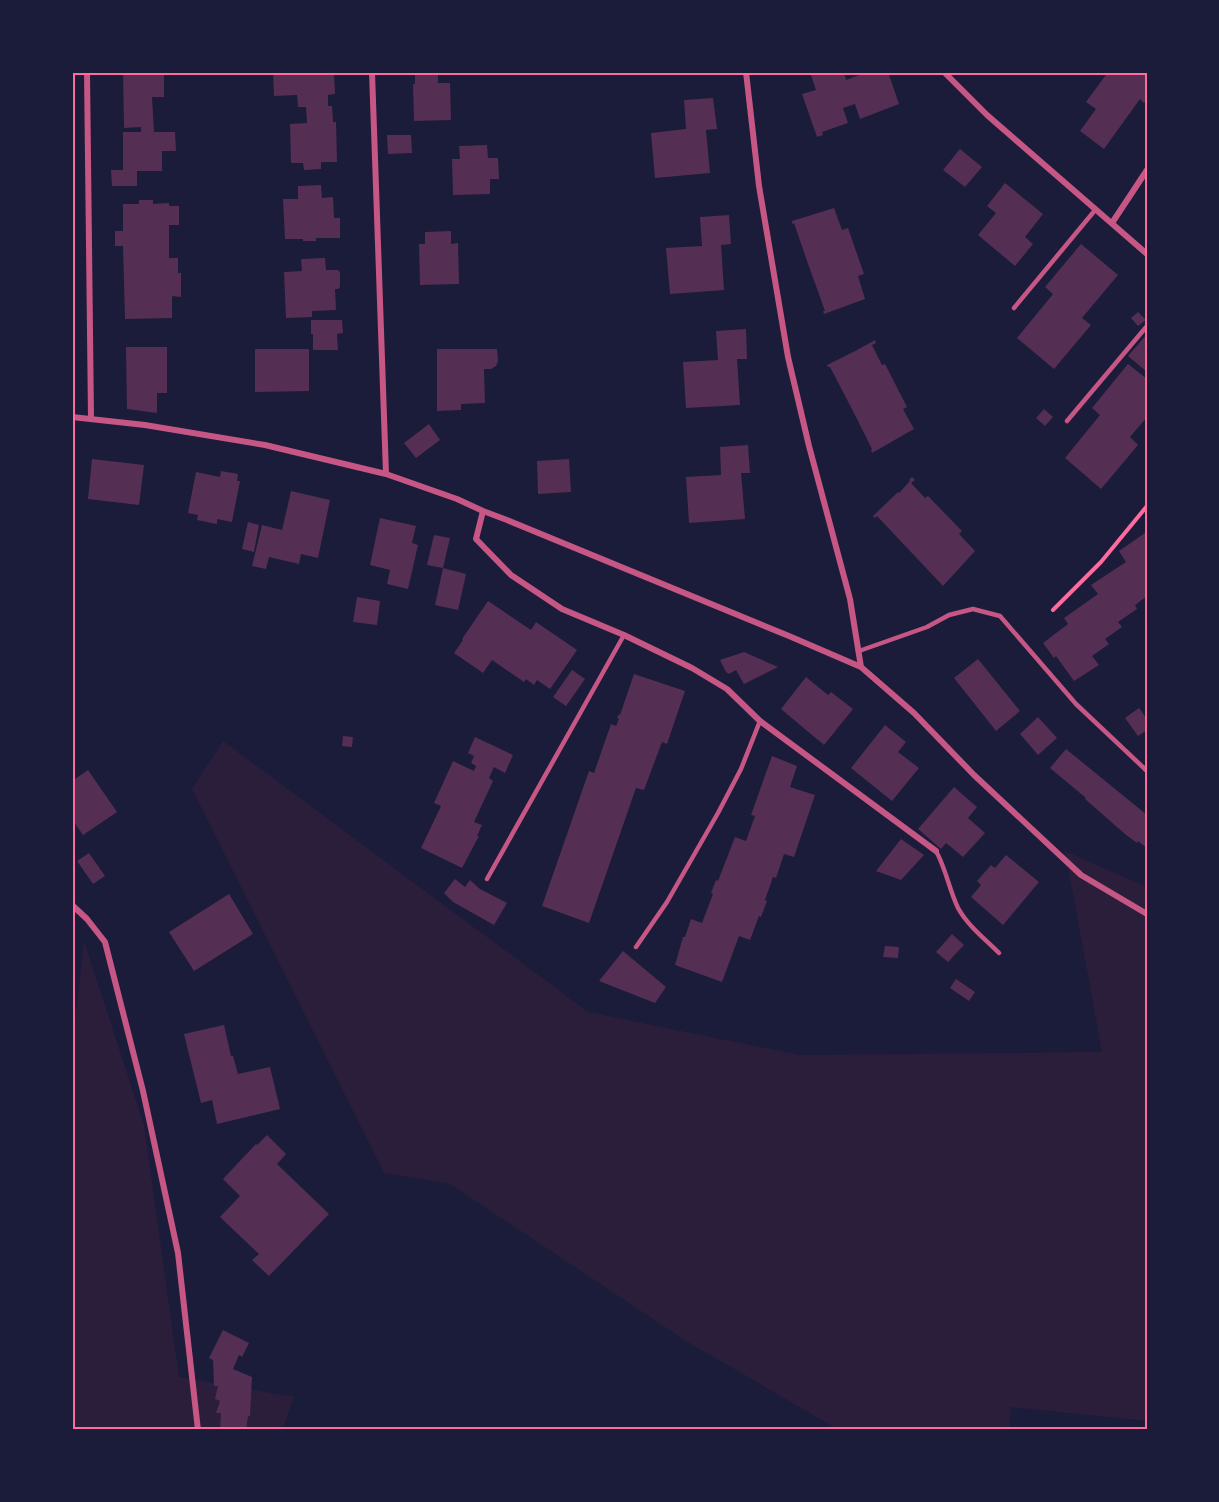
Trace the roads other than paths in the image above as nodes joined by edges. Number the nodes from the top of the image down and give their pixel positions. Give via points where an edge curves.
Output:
1 (87, 72) edge
2 (372, 72) edge
3 (746, 72) edge
4 (944, 72) edge
5 (1147, 170) edge
6 (1096, 209) junction
7 (1112, 223) junction
8 (1147, 254) edge
9 (1014, 308) dead end
10 (1147, 326) edge
11 (72, 417) edge
12 (91, 418) junction
13 (1067, 421) dead end
14 (386, 474) junction
15 (483, 512) junction
16 (624, 635) junction
17 (859, 651) junction
18 (861, 668) junction
19 (760, 721) junction
20 (1147, 771) edge
21 (936, 851) joint
22 (487, 879) dead end
23 (72, 904) edge
24 (1147, 914) edge
25 (636, 948) dead end
26 (999, 953) dead end
27 (198, 1430) edge

1 - 12 street
2 - 14 street
3 - 17 street via 759,186 788,357 850,599
4 - 6 street via 987,115
5 - 7 street
6 - 7 street
6 - 9 lane
7 - 8 street
10 - 13 lane
11 - 12 street
12 - 14 street via 265,445
14 - 15 street
15 - 16 street via 476,539 511,575 562,609
15 - 18 street
16 - 19 street via 727,688
16 - 22 lane
17 - 18 street
17 - 20 lane via 973,609 1000,616 1076,704
18 - 24 street via 914,713 1082,875
19 - 21 street
19 - 25 lane via 718,813
21 - 26 lane via 958,908
23 - 27 street via 105,942 143,1090 178,1253

